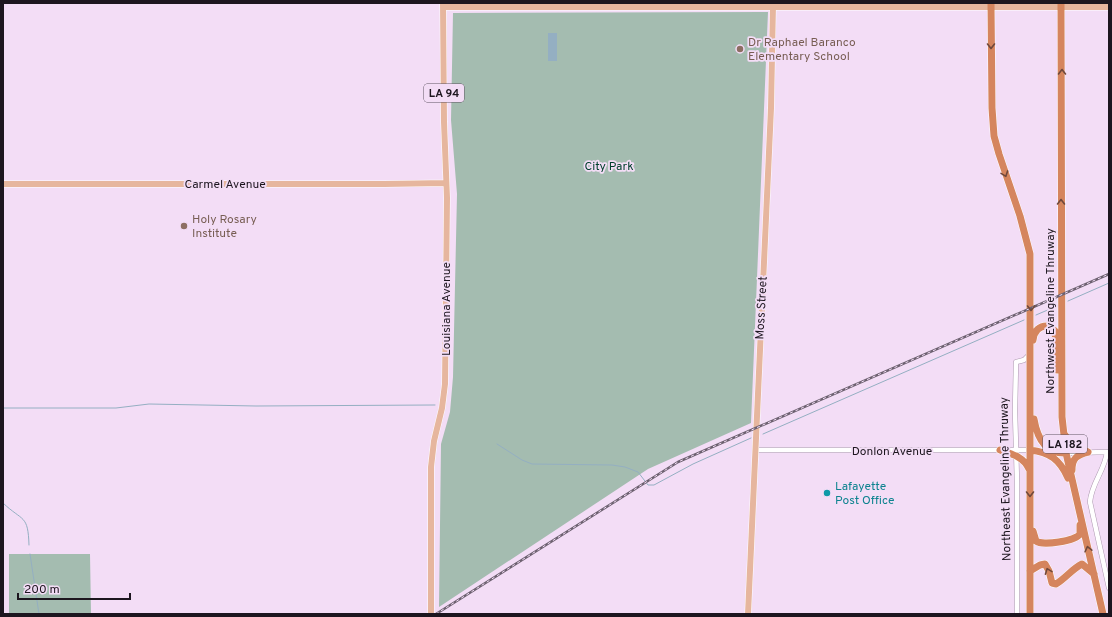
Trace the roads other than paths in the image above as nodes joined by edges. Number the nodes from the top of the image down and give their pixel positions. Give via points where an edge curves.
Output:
1 (443, 5) edge
2 (773, 5) edge
3 (991, 5) edge
4 (1061, 5) edge
5 (1109, 6) edge
6 (446, 183) junction
7 (3, 184) edge
8 (1031, 352) junction
9 (1031, 399) junction
10 (1062, 406) junction
11 (1063, 430) junction
12 (755, 450) junction
13 (1000, 450) joint
14 (1030, 450) junction
15 (1088, 452) junction
16 (1017, 453) junction
17 (1066, 453) junction
18 (1030, 472) junction
19 (1072, 480) junction
20 (1078, 507) junction
21 (1080, 516) junction
22 (1030, 523) junction
23 (1030, 571) junction
24 (1094, 574) junction
25 (1109, 588) edge
26 (430, 614) edge
27 (748, 614) edge
28 (1017, 614) edge
29 (1030, 614) edge
30 (1103, 614) edge

1 - 2 main road
1 - 6 main road, Louisiana Avenue / LA 94
2 - 3 main road
2 - 12 main road, Moss Street
3 - 4 main road
3 -> 8 highway, Northeast Evangeline Thruway / LA 182 via 992,123 998,154 1030,254
4 - 5 main road
10 -> 4 highway, Northwest Evangeline Thruway / LA 182
6 - 7 main road, Carmel Avenue
6 - 26 main road, Louisiana Avenue via 446,384 431,467
8 - 9 highway, Northeast Evangeline Thruway / LA 182
8 - 10 highway via 1033,335 1038,328 1052,328 1056,335 1057,380
8 - 16 street, Northeast Evangeline Thruway via 1024,360 1016,362
9 - 14 highway, Northeast Evangeline Thruway / LA 182
9 - 17 highway via 1036,428 1042,443 1053,451
10 - 11 highway, Northwest Evangeline Thruway / LA 182
11 - 15 highway via 1072,445
11 - 17 highway, Northwest Evangeline Thruway / LA 182
12 - 13 street, Donlon Avenue
12 - 27 main road, Moss Street
13 - 16 highway
14 - 16 street
14 - 18 highway, Northeast Evangeline Thruway / LA 182
14 - 20 highway via 1048,453 1058,461
15 - 17 street
15 - 19 highway via 1077,455 1073,460
15 - 25 street via 1107,452 1090,502
16 - 18 highway via 1026,462
16 - 28 street, Northeast Evangeline Thruway
17 - 19 highway, Northwest Evangeline Thruway / LA 182
18 -> 22 highway, Northeast Evangeline Thruway / LA 182
19 - 20 highway, Northwest Evangeline Thruway / LA 182
20 - 21 highway, Northwest Evangeline Thruway / LA 182
21 - 22 highway via 1078,537 1042,544 1036,541
24 -> 21 highway, Northwest Evangeline Thruway / LA 182
22 - 23 highway, Northeast Evangeline Thruway / LA 182
24 -> 23 highway via 1082,564 1073,568 1056,584 1052,583 1050,570 1045,564
23 - 29 highway, Northeast Evangeline Thruway / LA 182
24 - 30 highway, Northwest Evangeline Thruway / LA 182

